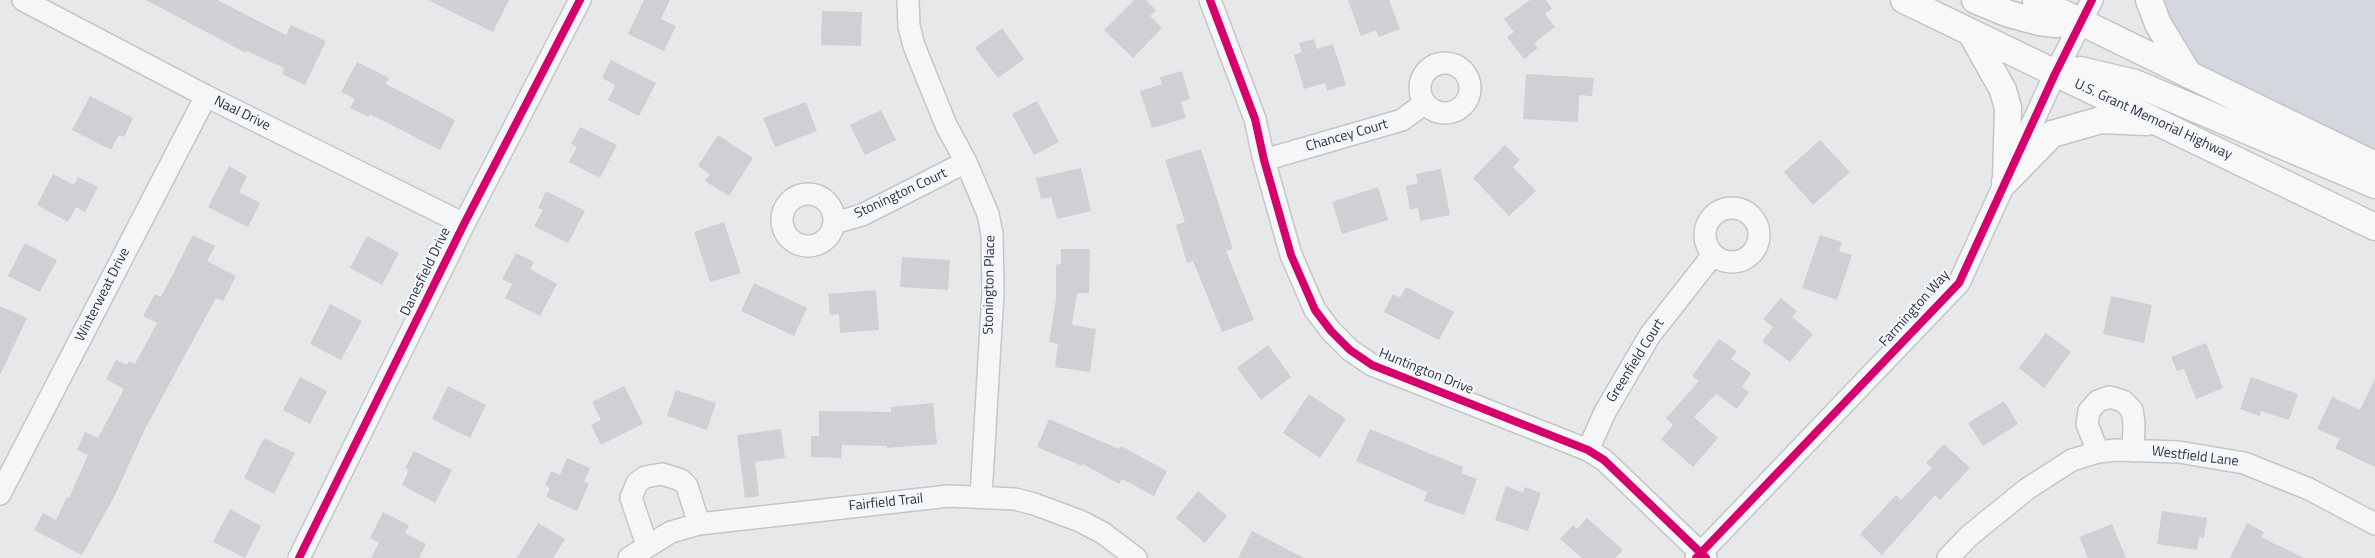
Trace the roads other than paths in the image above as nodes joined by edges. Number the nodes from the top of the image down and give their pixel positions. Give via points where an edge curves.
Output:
1 (23, 0) edge
2 (580, 0) edge
3 (908, 0) edge
4 (1210, 0) edge
5 (1904, 0) edge
6 (1975, 0) edge
7 (2036, 0) edge
8 (2092, 0) edge
9 (2149, 0) edge
10 (2081, 23) junction
11 (1970, 33) junction
12 (2055, 74) junction
13 (2189, 75) junction
14 (206, 96) junction
15 (1425, 103) dead end
16 (2160, 122) junction
17 (1264, 160) junction
18 (966, 162) junction
19 (2375, 165) edge
20 (2006, 181) junction
21 (2375, 185) edge
22 (834, 223) dead end
23 (464, 224) junction
24 (2375, 227) edge
25 (1713, 255) dead end
26 (1588, 450) junction
27 (2133, 451) junction
28 (2098, 452) junction
29 (0, 494) edge
30 (981, 496) junction
31 (699, 524) junction
32 (2375, 524) edge
33 (647, 545) junction
34 (1701, 557) edge
35 (299, 558) edge
36 (629, 558) edge
37 (1136, 558) edge
38 (1948, 558) edge

1 - 14 street, Naal Drive
2 - 23 street, Danesfield Drive
3 - 18 street, Stonington Place via 914,46 946,125
4 - 17 street, Huntington Drive via 1255,119
5 - 11 main road, U.S. Grant Memorial Highway
6 - 10 main road via 2038,22
7 - 10 main road
8 - 10 street, Farmington Way
9 - 13 main road via 2158,24
10 - 12 street, Farmington Way
10 - 13 main road
11 - 12 main road, U.S. Grant Memorial Highway
11 - 20 main road via 2003,90 2008,108
12 - 16 main road, U.S. Grant Memorial Highway
12 - 20 street, Farmington Way
12 - 21 main road via 2080,70 2135,83
13 - 19 main road
14 - 23 street, Naal Drive
14 - 29 street, Winterweat Drive
15 - 17 street, Chancey Court via 1402,120
16 - 20 main road via 2101,120 2052,134
16 - 24 main road, U.S. Grant Memorial Highway
17 - 26 street, Huntington Drive via 1292,255 1315,310 1350,350 1372,365
18 - 22 street, Stonington Court via 862,215
18 - 30 street, Stonington Place via 988,214 992,234 993,292
20 - 34 street, Farmington Way via 1959,283
23 - 35 street, Danesfield Drive
25 - 26 street, Greenfield Court via 1650,335 1605,412
26 - 34 street, Huntington Drive via 1604,460
27 - 28 street, Westfield Lane
27 - 28 street via 2132,410 2123,401 2110,397 2098,401 2089,411 2087,424
27 - 32 street, Westfield Lane via 2179,452 2244,463 2309,489
28 - 38 street, Westfield Lane via 2072,460 2027,489 1969,536
30 - 31 street, Fairfield Trail via 949,496
30 - 37 street, Fairfield Trail via 1015,499 1066,515 1103,534
31 - 33 street, Fairfield Trail via 672,532
31 - 33 street via 681,480 662,474 645,477 637,483 631,498
33 - 36 street, Fairfield Trail

